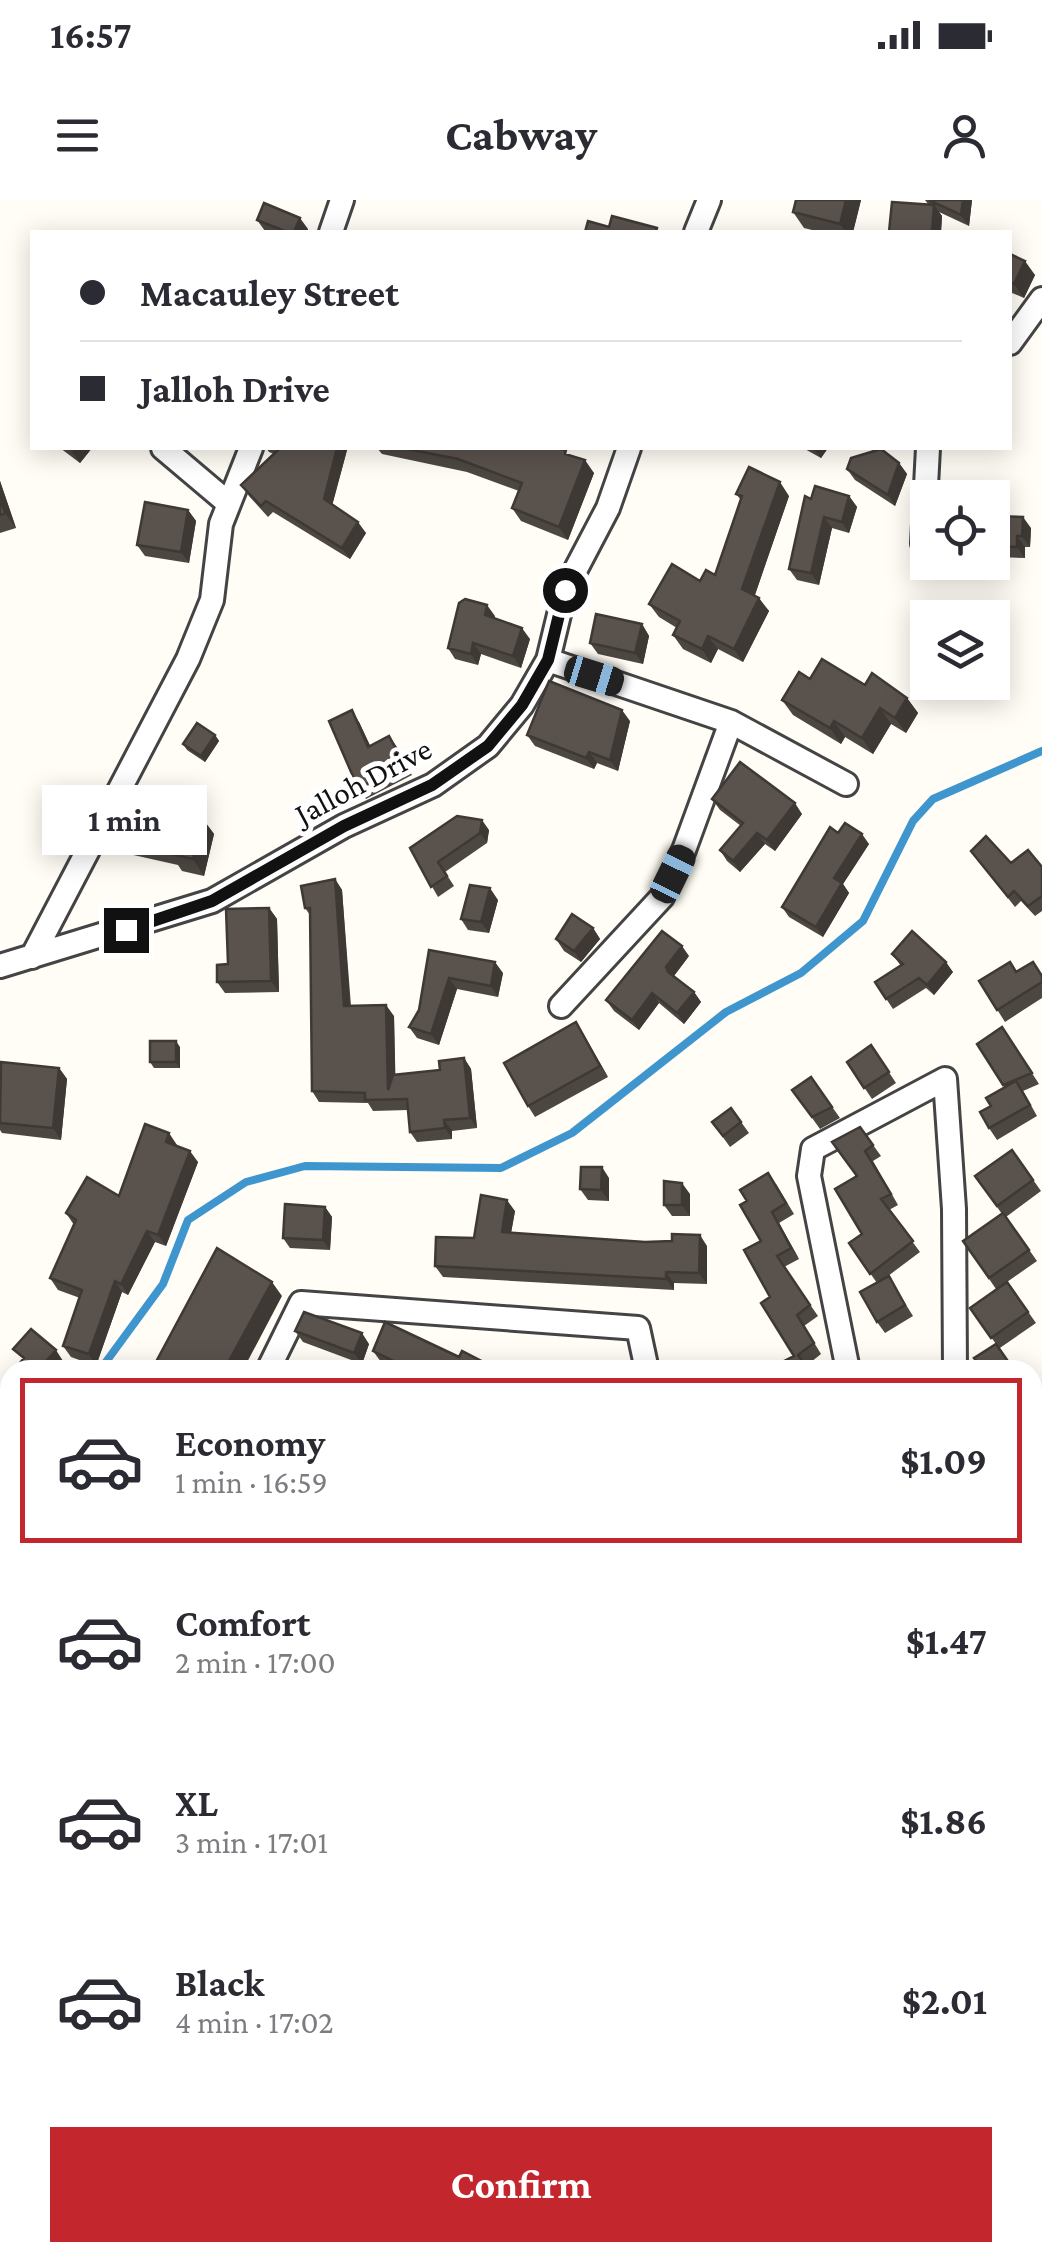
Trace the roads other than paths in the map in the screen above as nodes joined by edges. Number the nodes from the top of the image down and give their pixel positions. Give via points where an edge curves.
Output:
1 (342, 200) edge
2 (709, 200) edge
3 (332, 230) edge
4 (697, 230) edge
5 (1042, 299) edge
6 (1012, 340) edge
7 (165, 450) edge
8 (250, 450) edge
9 (628, 450) edge
10 (928, 450) edge
11 (926, 480) edge
12 (228, 503) junction
13 (548, 660) junction
14 (731, 722) junction
15 (846, 784) dead end
16 (32, 957) junction
17 (0, 966) edge
18 (561, 1006) dead end
19 (273, 1360) edge
20 (644, 1360) edge
21 (846, 1360) edge
22 (955, 1360) edge

1 - 3 street
2 - 4 street
5 - 6 street
7 - 12 street
8 - 12 street
9 - 13 street, Jalloh Drive via 608,508 565,590
10 - 11 street
12 - 16 street via 212,600 188,659
13 - 14 street
13 - 16 street, Jalloh Drive via 488,746 432,785 212,901
14 - 15 street
14 - 18 street via 662,897
16 - 17 street, Jalloh Drive
19 - 20 street via 301,1303 638,1328
21 - 22 street via 809,1176 813,1149 946,1079

